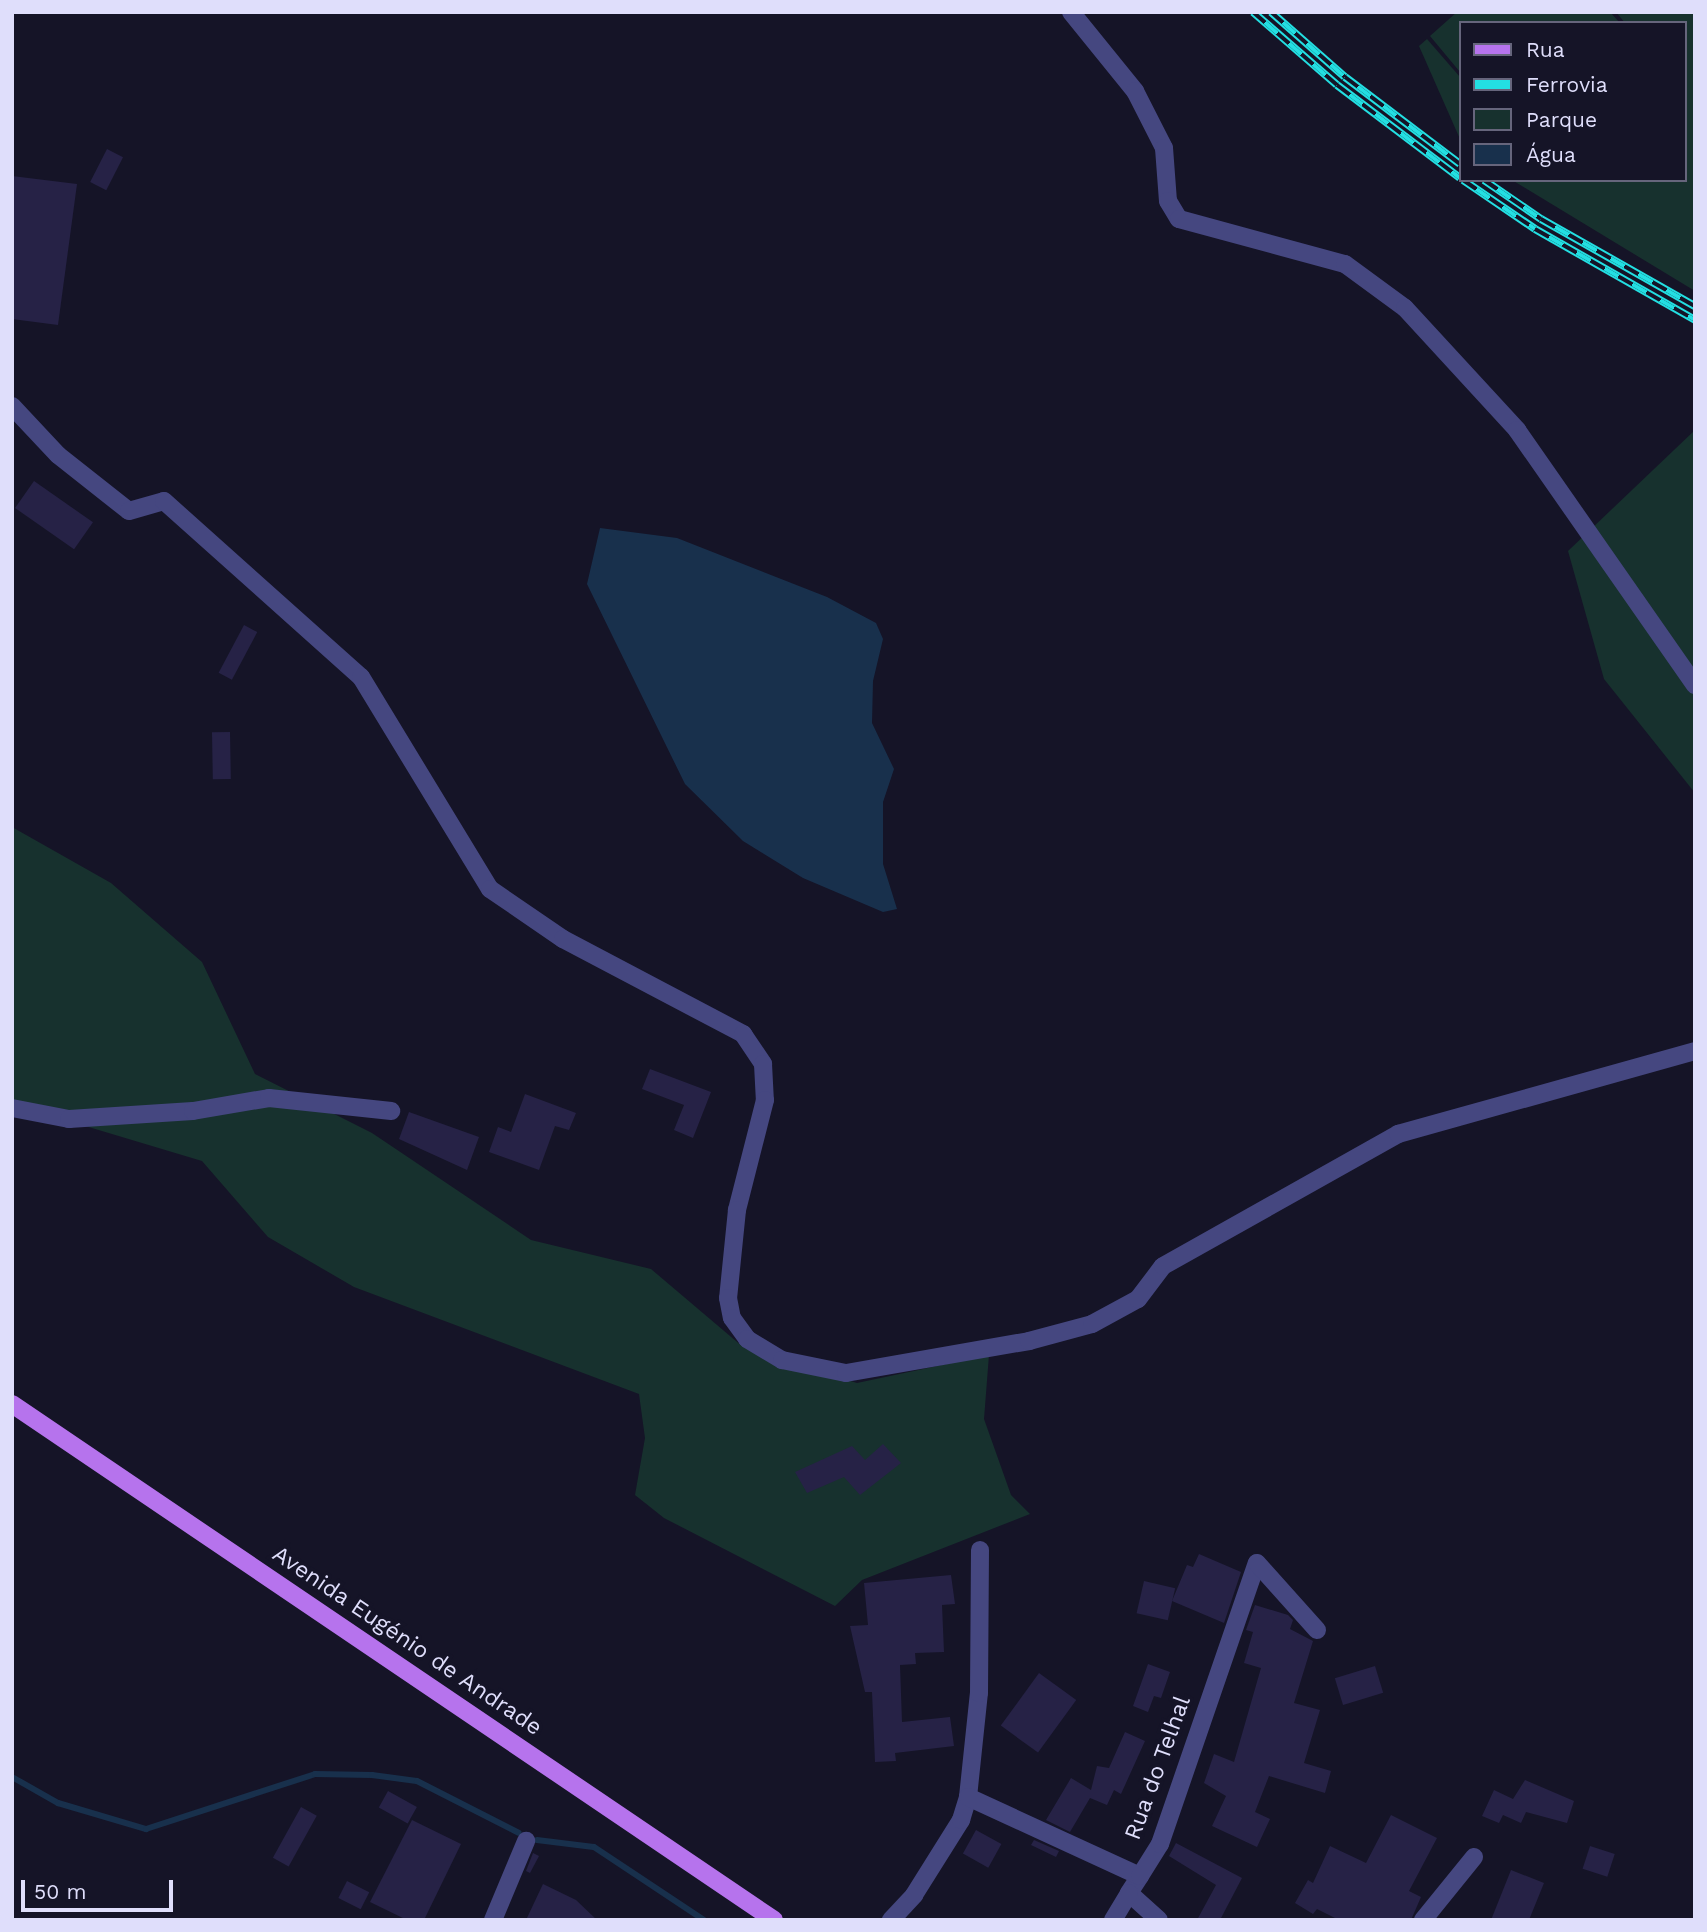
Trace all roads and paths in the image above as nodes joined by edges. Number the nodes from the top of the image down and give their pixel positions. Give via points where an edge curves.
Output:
1 (1071, 12) edge
2 (12, 406) edge
3 (1695, 685) edge
4 (1695, 1051) edge
5 (12, 1108) edge
6 (391, 1111) dead end
7 (12, 1404) edge
8 (980, 1550) dead end
9 (1317, 1630) dead end
10 (968, 1797) junction
11 (526, 1841) dead end
12 (1474, 1857) dead end
13 (1140, 1876) junction
14 (1129, 1893) junction
15 (492, 1920) edge
16 (774, 1920) edge
17 (891, 1920) edge
18 (1113, 1920) edge
19 (1159, 1920) edge
20 (1423, 1920) edge

1 - 3 street via 1135,90 1164,148 1168,201 1180,219 1345,264 1369,277 1405,308 1517,430
2 - 4 street via 58,455 129,511 164,501 360,677 490,889 563,939 744,1034 763,1064 765,1100 737,1210 728,1298 732,1318 747,1339 782,1360 846,1373 1029,1341 1092,1324 1138,1299 1163,1266 1398,1134
5 - 6 street via 69,1119 193,1111 270,1097
7 - 16 main road, Avenida Eugénio de Andrade
8 - 10 street via 979,1693
9 - 13 street, Rua do Telhal via 1257,1563 1160,1843
10 - 13 street, Rua do Telhal
10 - 17 street via 954,1831 914,1895
11 - 15 street
12 - 20 street
13 - 14 street
14 - 18 street
14 - 19 street

